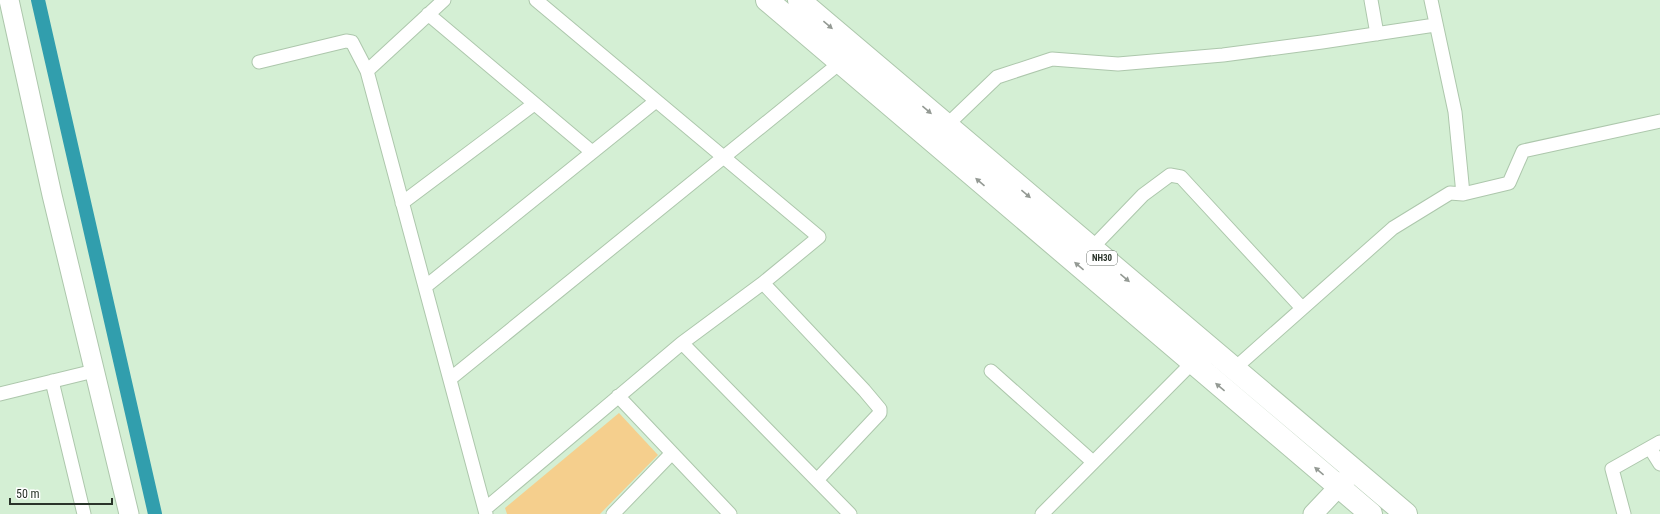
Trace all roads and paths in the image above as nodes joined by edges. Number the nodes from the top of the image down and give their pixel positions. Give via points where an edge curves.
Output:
1 (9, 0) edge
2 (444, 0) edge
3 (536, 0) edge
4 (766, 0) edge
5 (798, 0) edge
6 (1372, 0) edge
7 (1431, 0) edge
8 (428, 14) junction
9 (1435, 25) junction
10 (1377, 34) junction
11 (259, 62) dead end
12 (841, 62) junction
13 (367, 71) junction
14 (656, 100) junction
15 (534, 104) junction
16 (1660, 121) edge
17 (946, 126) junction
18 (592, 152) junction
19 (723, 157) junction
20 (1463, 194) junction
21 (402, 203) junction
22 (1091, 249) junction
23 (763, 283) junction
24 (425, 287) junction
25 (1302, 308) junction
26 (682, 342) junction
27 (1192, 363) junction
28 (1234, 369) junction
29 (94, 370) junction
30 (991, 371) dead end
31 (450, 379) junction
32 (52, 381) junction
33 (0, 394) edge
34 (618, 396) junction
35 (1655, 445) edge
36 (672, 453) junction
37 (1093, 462) junction
38 (1660, 464) edge
39 (1355, 470) junction
40 (817, 480) junction
41 (1339, 488) junction
42 (1384, 496) junction
43 (485, 511) edge
44 (84, 514) edge
45 (129, 514) edge
46 (614, 514) edge
47 (730, 514) edge
48 (850, 514) edge
49 (1042, 514) edge
50 (1313, 514) edge
51 (1370, 514) edge
52 (1406, 514) edge
53 (1624, 514) edge

1 - 29 street
2 - 8 street
3 - 14 street
4 - 12 highway, NH30
5 -> 17 highway, NH30
6 - 10 street
7 - 9 street
8 - 13 street
8 - 15 street
9 - 10 street
9 - 20 street via 1455,112
10 - 17 street via 1223,55 1118,64 1052,59 997,77
11 - 13 street via 346,41 352,42
12 - 19 street
27 -> 12 highway, NH30
13 - 21 street
14 - 18 street
14 - 19 street
15 - 18 street
15 - 21 street
16 - 20 street via 1522,151 1509,183
17 -> 22 highway, NH30
18 - 24 street
19 - 23 street via 818,237
19 - 31 street
20 - 25 street via 1450,193 1393,228
21 - 24 street
22 - 25 street via 1143,196 1170,176 1181,177
22 -> 28 highway, NH30
23 - 26 street
23 - 40 street via 880,409 880,413 871,424
24 - 31 street
25 - 28 street
26 - 34 street
26 - 40 street
27 - 37 street
41 -> 27 highway, NH30
28 - 39 highway, NH30
29 - 32 street
29 - 45 street
30 - 37 street
31 - 43 street
32 - 33 street
32 - 44 street
34 - 36 street
34 - 43 street
35 - 38 street
35 - 53 street via 1612,470
36 - 46 street
36 - 47 street
37 - 49 street
39 - 41 street
39 - 42 highway, NH30
40 - 48 street
41 - 50 street
41 - 51 highway, NH30
42 - 51 street
42 - 52 highway, NH30

